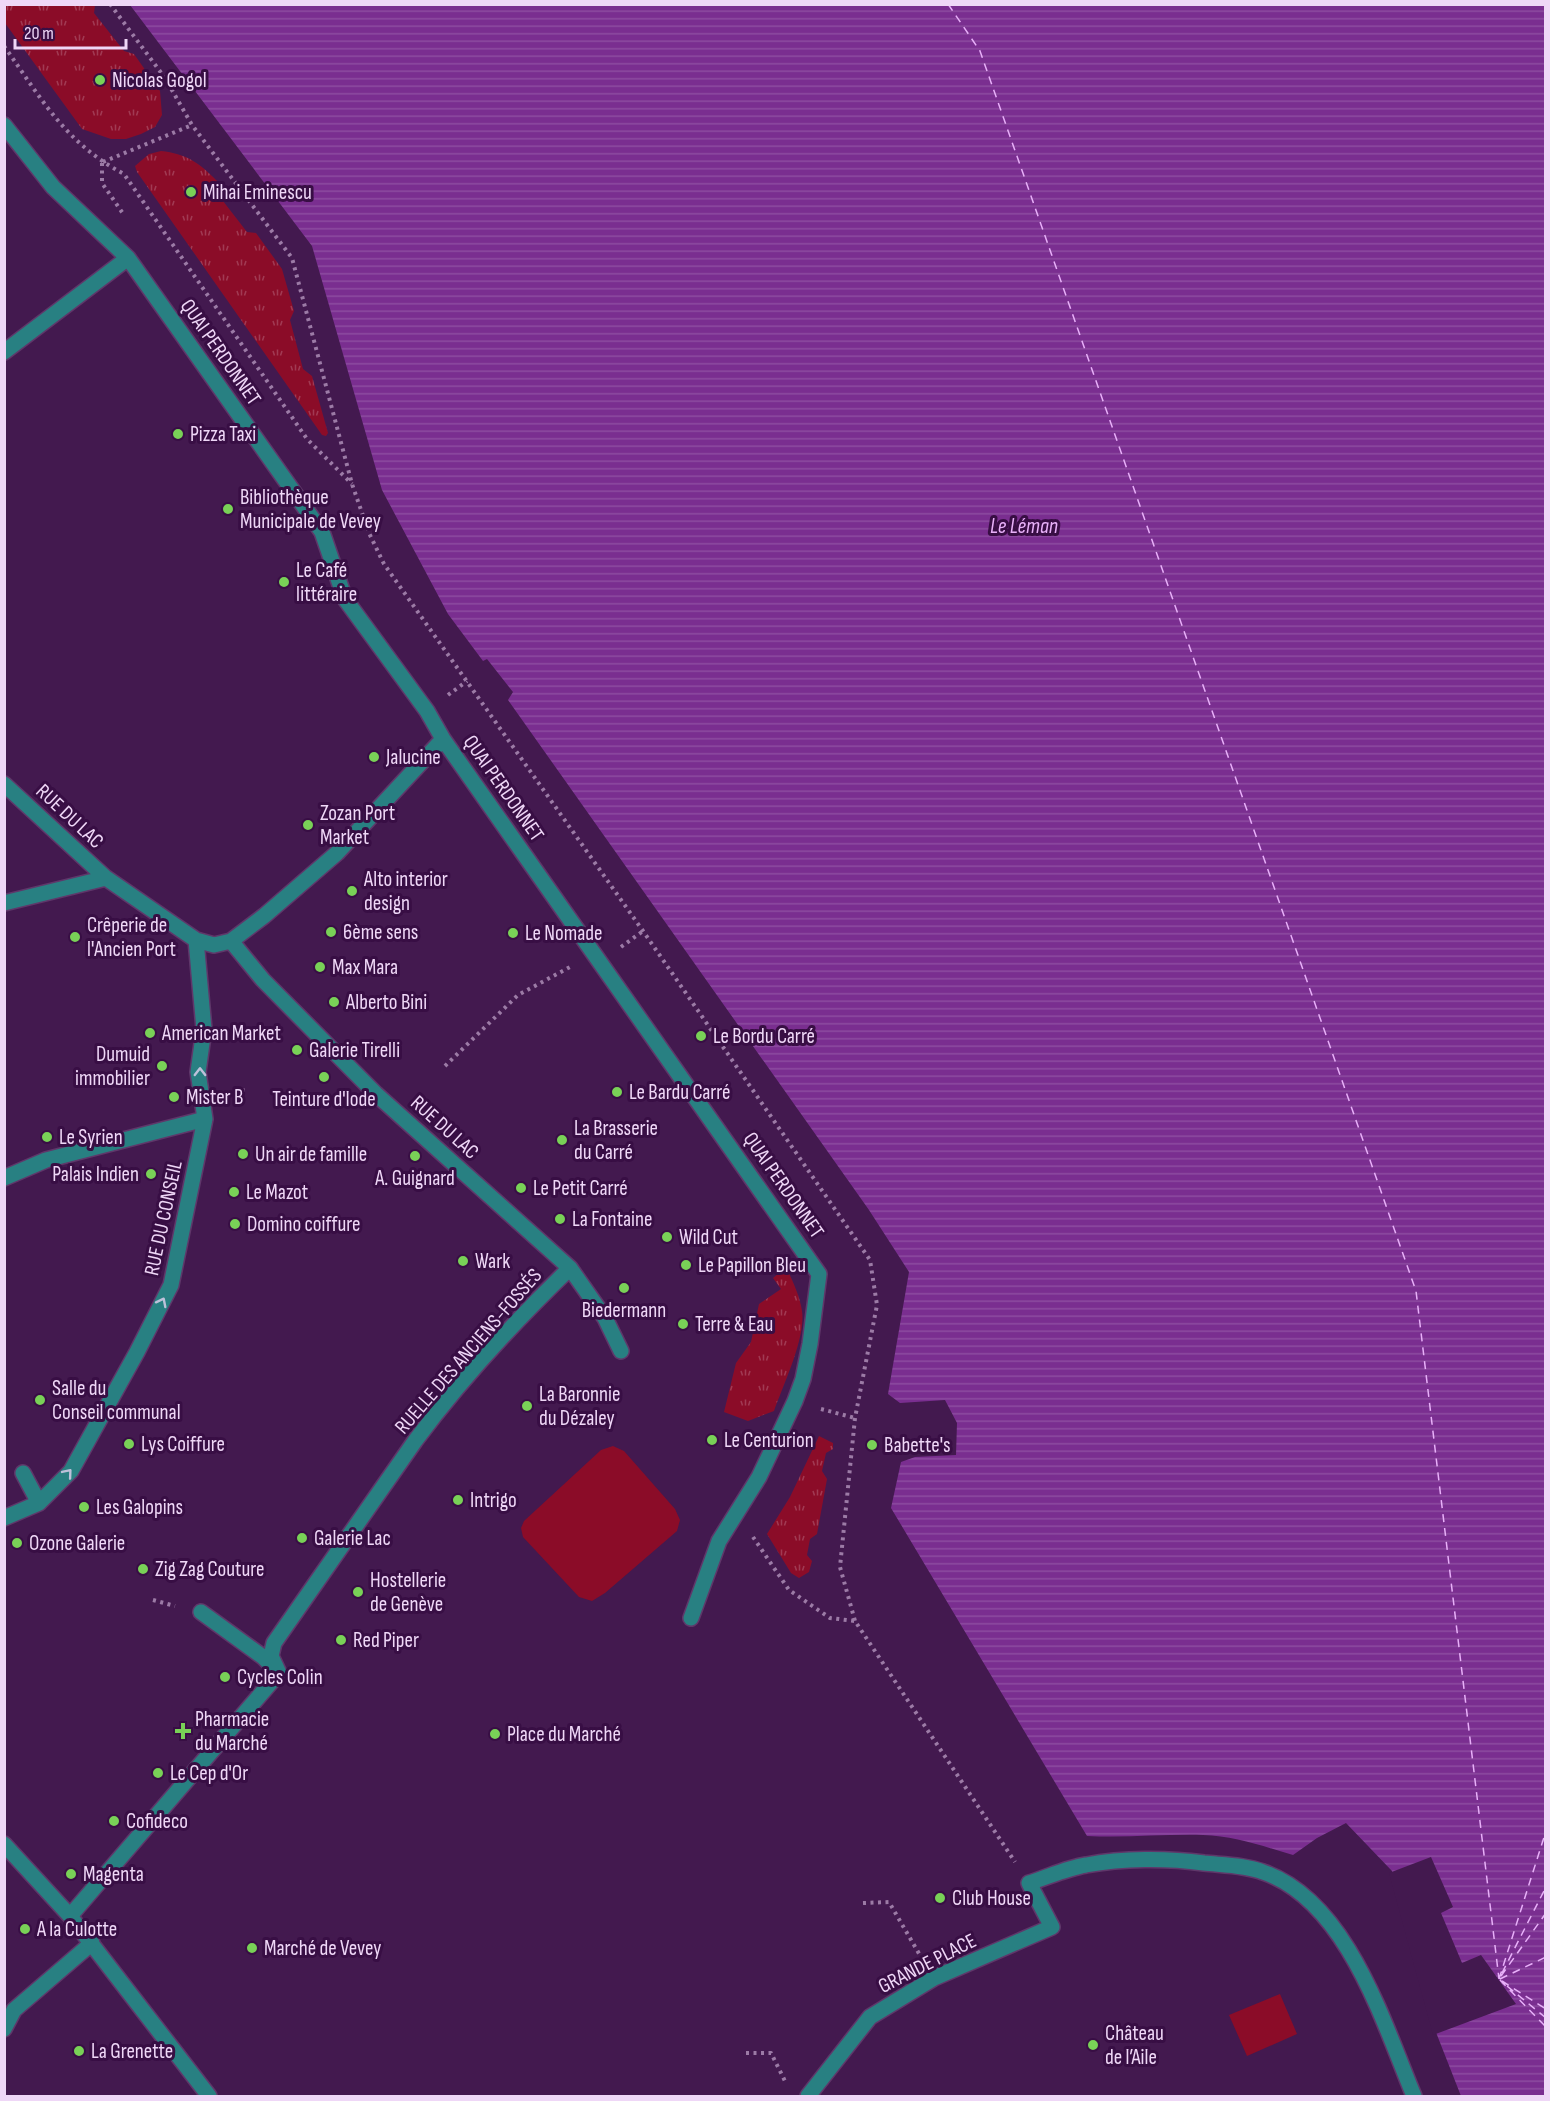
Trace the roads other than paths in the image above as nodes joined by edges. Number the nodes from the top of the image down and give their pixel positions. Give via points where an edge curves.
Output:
1 (7, 135) edge
2 (128, 258) junction
3 (4, 352) edge
4 (443, 739) junction
5 (4, 784) edge
6 (106, 878) junction
7 (4, 903) edge
8 (196, 940) junction
9 (231, 941) junction
10 (206, 1119) junction
11 (4, 1178) edge
12 (570, 1268) junction
13 (621, 1352) dead end
14 (23, 1473) dead end
15 (39, 1503) junction
16 (4, 1518) edge
17 (201, 1612) dead end
18 (690, 1618) dead end
19 (279, 1673) junction
20 (4, 1844) edge
21 (70, 1916) junction
22 (92, 1943) junction
23 (4, 2029) edge
24 (209, 2097) edge
25 (808, 2097) edge
26 (1414, 2097) edge

1 - 2 street, QUAI PERDONNET via 53,187
2 - 3 street
2 - 4 street, QUAI PERDONNET via 322,532 345,599
4 - 9 street via 337,852
4 - 18 street, QUAI PERDONNET via 819,1274 814,1325 795,1401 759,1477 719,1541
5 - 6 street, RUE DU LAC
6 - 7 street
6 - 8 street, RUE DU LAC
8 - 9 street via 214,945
10 -> 8 street, RUE DU CONSEIL via 198,1072 204,1029
9 - 12 street, RUE DU LAC via 263,980 376,1094
10 - 11 street via 46,1160
15 -> 10 street, RUE DU CONSEIL via 71,1471 171,1285
12 - 13 street, RUE DU LAC via 605,1318
12 - 19 street, RUELLE DES ANCIENS-FOSSÉS via 529,1308 415,1441 274,1644 271,1656
14 - 15 street
15 - 16 street, RUE DU CONSEIL
17 - 19 street
19 - 21 street
20 - 21 street
21 - 22 street
22 - 23 street via 14,2010
22 - 24 street
25 - 26 street, GRANDE PLACE via 870,2017 934,1978 1052,1927 1029,1883 1086,1865 1170,1859 1262,1871 1318,1909 1341,1938 1362,1975

